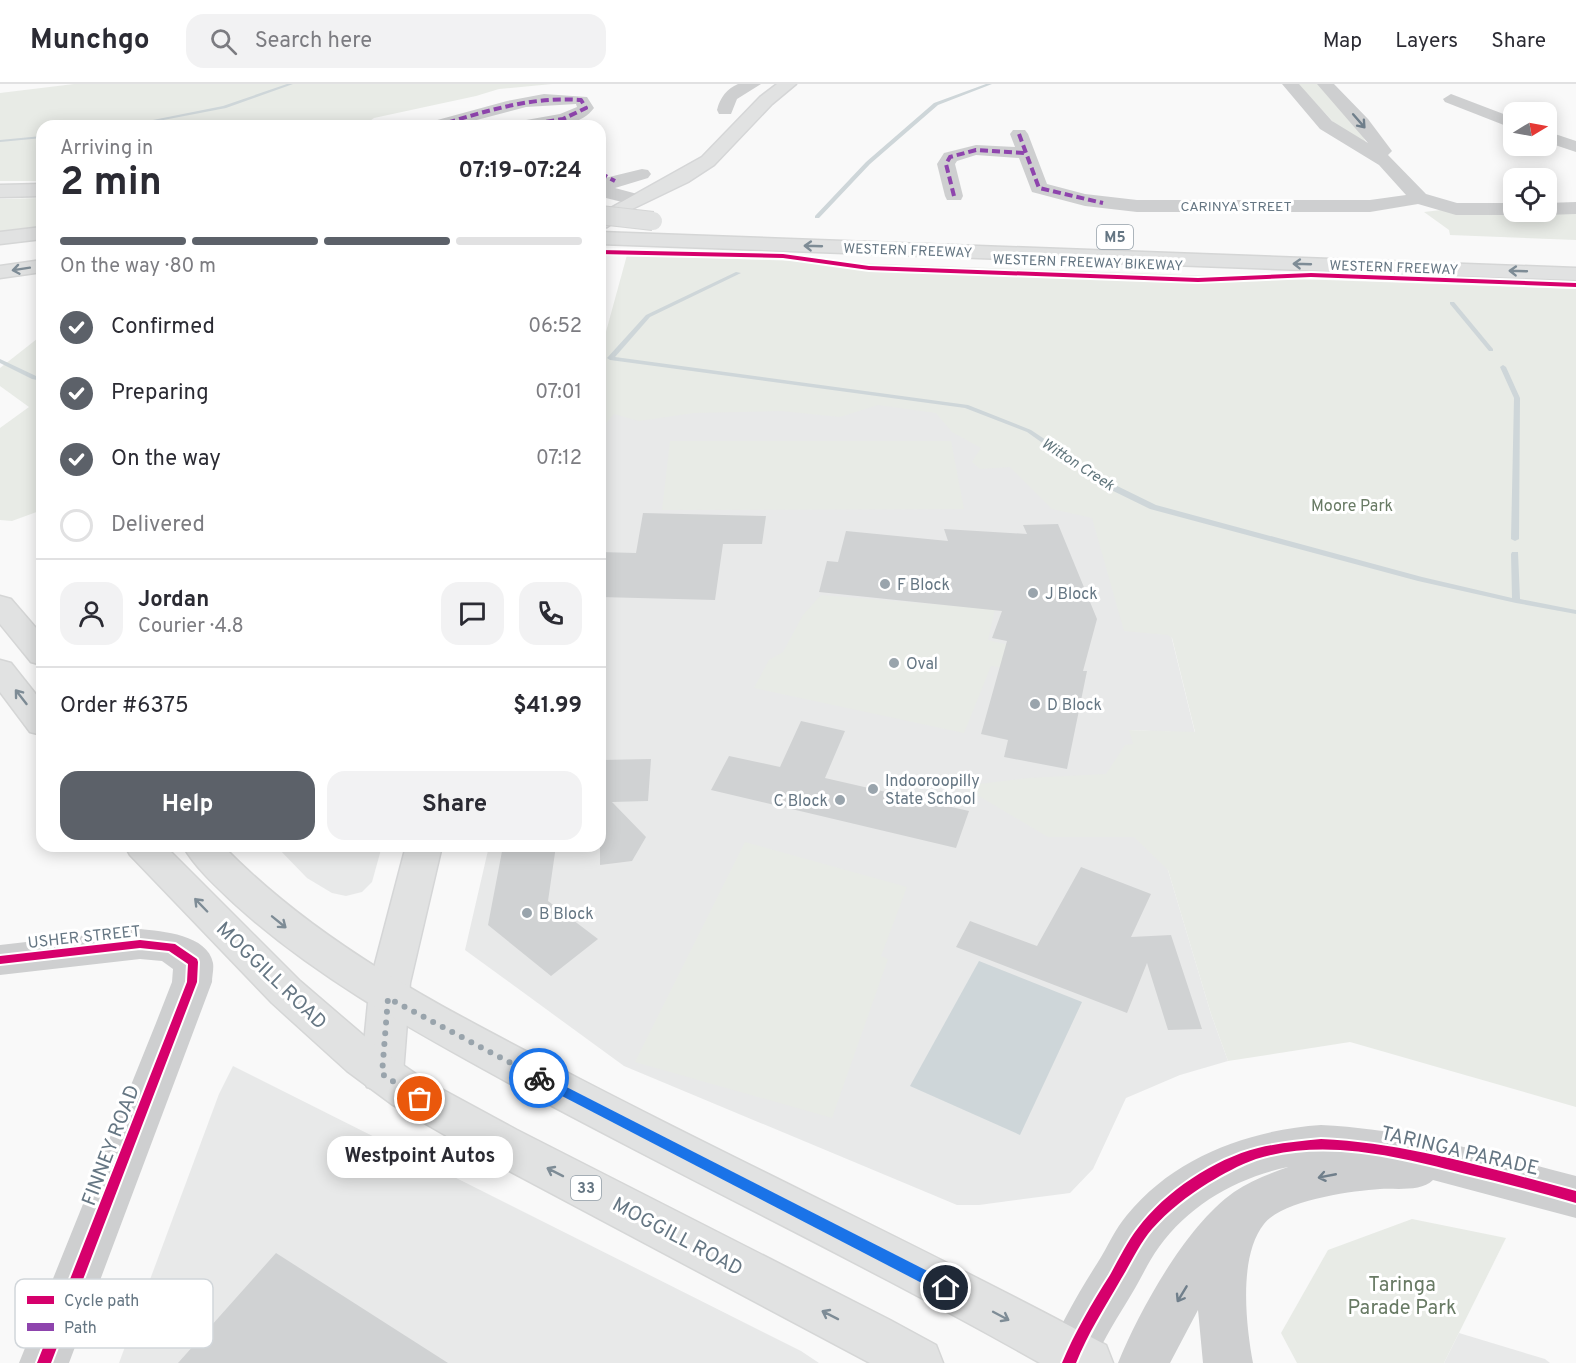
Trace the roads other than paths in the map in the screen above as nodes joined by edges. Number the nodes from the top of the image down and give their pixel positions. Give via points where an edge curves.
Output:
1 (753, 84) edge
2 (788, 84) edge
3 (1290, 84) edge
4 (1325, 84) edge
5 (1451, 99) dead end
6 (765, 101) junction
7 (457, 120) edge
8 (559, 120) edge
9 (1503, 120) edge
10 (1019, 134) dead end
11 (1557, 140) edge
12 (1576, 147) edge
13 (1025, 153) junction
14 (1385, 161) junction
15 (642, 174) dead end
16 (608, 177) edge
17 (0, 189) edge
18 (36, 189) edge
19 (954, 196) dead end
20 (634, 199) junction
21 (1424, 200) junction
22 (1576, 208) edge
23 (1503, 209) edge
24 (1557, 209) edge
25 (606, 216) edge
26 (606, 218) edge
27 (653, 220) junction
28 (606, 222) edge
29 (36, 234) edge
30 (1079, 236) dead end
31 (0, 238) edge
32 (606, 238) edge
33 (36, 247) edge
34 (0, 251) edge
35 (36, 267) edge
36 (0, 272) edge
37 (1576, 274) edge
38 (0, 605) edge
39 (36, 648) edge
40 (0, 670) edge
41 (36, 716) edge
42 (149, 852) edge
43 (207, 852) edge
44 (422, 852) edge
45 (171, 947) joint
46 (0, 960) edge
47 (388, 998) junction
48 (382, 1074) junction
49 (1469, 1168) junction
50 (1576, 1197) edge
51 (1262, 1199) junction
52 (77, 1279) edge
53 (50, 1348) edge
54 (887, 1350) edge
55 (1077, 1360) edge
56 (44, 1363) edge
57 (918, 1363) edge
58 (1143, 1363) edge
59 (1228, 1363) edge

1 - 6 street via 738,90 727,103
2 - 6 main road
3 - 14 street via 1326,125
4 -> 14 street via 1364,126 1385,154
5 - 9 street
6 - 20 main road via 709,161
7 - 8 street via 524,101 581,100 586,108 580,114
10 - 13 street
11 - 12 street
13 - 19 street via 976,150 951,157 946,164
13 - 21 street, CARINYA STREET via 1040,189 1102,203 1404,208
14 - 21 street
15 - 16 street
16 - 20 street via 607,191
17 - 18 main road
20 - 26 main road
21 - 23 street, CARINYA STREET via 1461,209
22 - 24 street
25 - 27 main road, bridge
27 - 28 main road, WESTERN FREEWAY / M5, bridge
27 - 30 main road, WESTERN FREEWAY / M5
29 - 31 main road
37 -> 32 main road, WESTERN FREEWAY / M5
33 - 34 main road
35 -> 36 main road
38 - 39 main road
41 -> 40 main road
48 -> 42 main road, MOGGILL ROAD / 33 via 286,992
43 -> 47 main road via 279,923
44 - 47 main road
45 - 46 street, USHER STREET via 140,944
45 - 52 street, FINNEY ROAD via 193,962 192,982
47 - 48 main road
47 -> 55 main road
54 -> 48 main road, MOGGILL ROAD / 33 via 501,1144
49 - 50 street, TARINGA PARADE
49 -> 51 street, TARINGA PARADE via 1346,1173 1301,1182
49 - 55 street, TARINGA PARADE via 1412,1154 1344,1144 1275,1148 1232,1162 1189,1188 1152,1221 1106,1292
51 -> 58 street, TARINGA PARADE via 1231,1223 1210,1248
51 - 59 street via 1238,1227 1226,1259 1223,1299
53 - 56 street, FINNEY ROAD
54 - 57 main road, MOGGILL ROAD / 33

